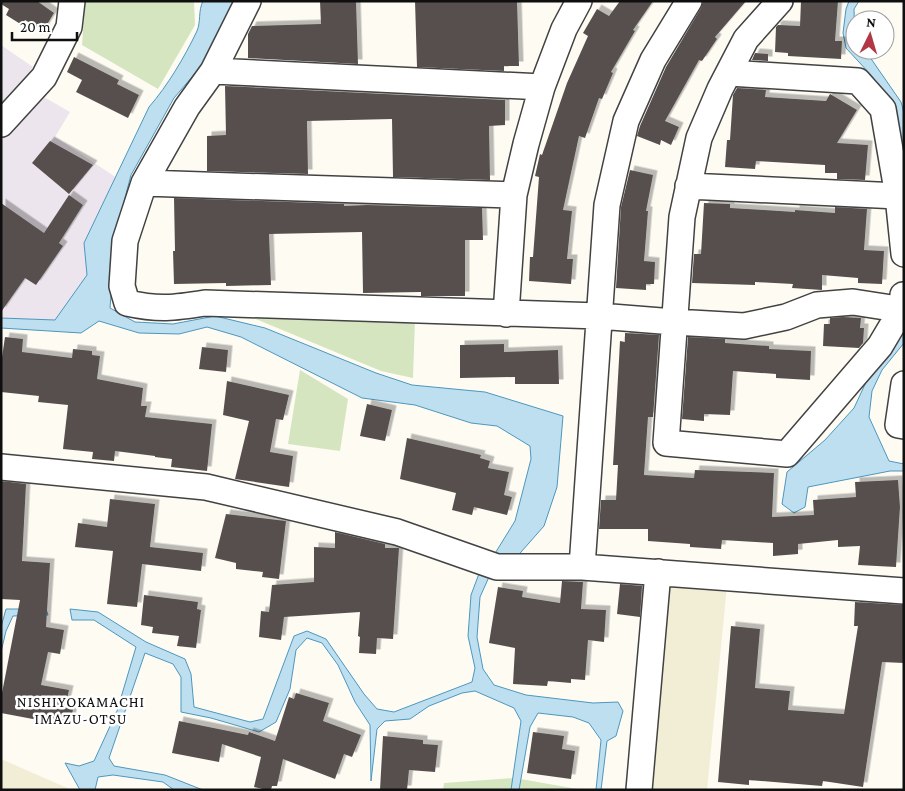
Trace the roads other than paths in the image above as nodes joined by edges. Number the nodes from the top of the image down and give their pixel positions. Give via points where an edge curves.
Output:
1 (72, 1) edge
2 (248, 1) edge
3 (579, 1) edge
4 (689, 1) edge
5 (780, 1) edge
6 (213, 70) junction
7 (729, 72) junction
8 (542, 87) junction
9 (1, 124) edge
10 (144, 183) junction
11 (688, 186) junction
12 (514, 195) junction
13 (898, 196) junction
14 (904, 254) edge
15 (903, 304) edge
16 (506, 314) junction
17 (599, 316) junction
18 (674, 322) junction
19 (904, 384) edge
20 (904, 426) edge
21 (1, 468) edge
22 (582, 567) junction
23 (658, 572) junction
24 (904, 591) edge
25 (639, 790) edge

1 - 9 street via 69,27 44,77
2 - 6 street
3 - 8 street via 564,29
4 - 17 street via 653,60 626,121 607,205
5 - 7 street via 746,39
6 - 8 street
6 - 10 street
7 - 11 street via 698,138
7 - 13 street via 858,81 883,109
8 - 12 street
10 - 12 street
10 - 16 street via 125,241 122,286 127,303 171,309 205,303
11 - 13 street
11 - 18 street via 682,217
12 - 16 street
13 - 14 street
15 - 18 street via 853,302 817,305 786,317 744,326
15 - 18 street via 880,346 787,454 666,443
16 - 17 street
17 - 18 street
17 - 22 street
19 - 20 street via 898,425
21 - 22 street via 206,487 397,532 497,567
22 - 23 street
23 - 24 street
23 - 25 street

